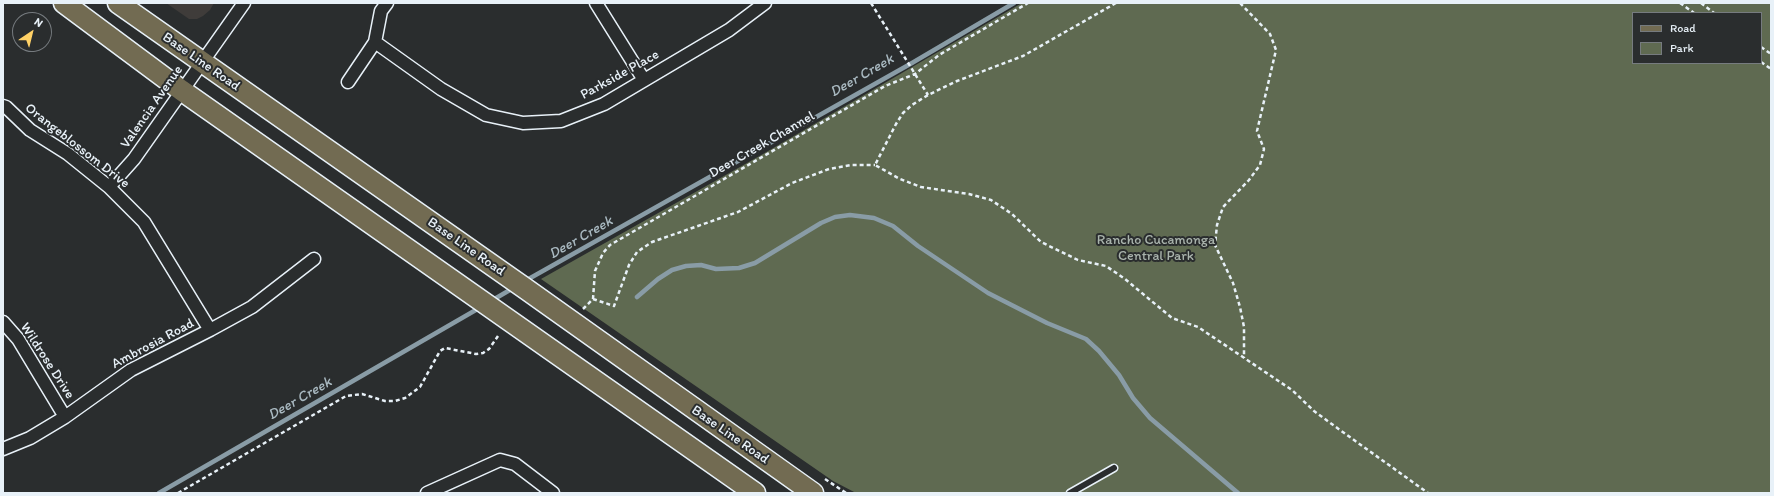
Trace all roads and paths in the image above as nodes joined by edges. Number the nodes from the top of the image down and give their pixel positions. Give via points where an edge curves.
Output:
1 (64, 3) edge
2 (118, 3) edge
3 (244, 3) edge
4 (387, 3) edge
5 (596, 3) edge
6 (765, 3) edge
7 (872, 3) edge
8 (1028, 3) edge
9 (1116, 3) edge
10 (1240, 3) edge
11 (1680, 3) edge
12 (1701, 3) edge
13 (1693, 12) edge
14 (1713, 12) edge
15 (376, 42) junction
16 (1762, 48) edge
17 (1771, 54) edge
18 (202, 63) junction
19 (1762, 63) edge
20 (1771, 69) edge
21 (915, 74) junction
22 (644, 80) junction
23 (348, 82) dead end
24 (181, 90) junction
25 (928, 95) junction
26 (3, 106) edge
27 (875, 166) junction
28 (109, 187) junction
29 (314, 259) dead end
30 (593, 299) junction
31 (582, 310) dead end
32 (3, 322) edge
33 (210, 330) junction
34 (498, 336) dead end
35 (1244, 358) junction
36 (65, 417) junction
37 (3, 449) edge
38 (1114, 468) dead end
39 (178, 493) edge
40 (427, 493) edge
41 (554, 493) edge
42 (755, 493) edge
43 (813, 493) edge
44 (1070, 493) edge
45 (1428, 493) edge

1 - 24 main road
2 - 18 main road, Base Line Road
3 - 18 street, Valencia Avenue
4 - 15 street via 382,11
5 - 22 street
6 - 22 street, Parkside Place via 729,30
7 - 21 path
8 - 21 path, Deer Creek Channel via 939,55
9 - 25 path via 1023,56
10 - 35 path via 1270,34 1276,50 1258,131 1264,149 1260,165 1223,207 1217,225 1215,245 1233,283 1244,328
11 - 13 path
12 - 14 path
15 - 22 street, Parkside Place via 441,89 486,115 523,123 562,121 604,104
15 - 23 street
16 - 17 path
18 - 24 street, Valencia Avenue
18 - 43 main road, Base Line Road
19 - 20 path
21 - 25 path
21 - 30 path, Deer Creek Channel via 885,86 610,245 602,253 595,271
24 - 28 street, Valencia Avenue via 134,159
24 - 42 main road
25 - 27 path via 903,113
26 - 28 street, Orangeblossom Drive via 30,130 68,154
27 - 30 path via 851,165 829,169 792,183 738,212 652,242 636,252 614,306
27 - 35 path via 922,187 991,200 1012,214 1042,242 1078,260 1106,266 1172,318 1198,327
28 - 33 street, Orangeblossom Drive via 144,222
29 - 33 street, Ambrosia Road via 252,307
30 - 31 path
32 - 36 street, Wildrose Drive via 18,339
33 - 36 street, Ambrosia Road via 131,370
34 - 39 path via 483,354 445,348 440,351 420,387 405,398 385,401 362,394 346,396
35 - 45 path via 1292,390 1319,415
36 - 37 street, Ambrosia Road via 30,438
38 - 44 lane
40 - 41 street via 500,460 515,464

